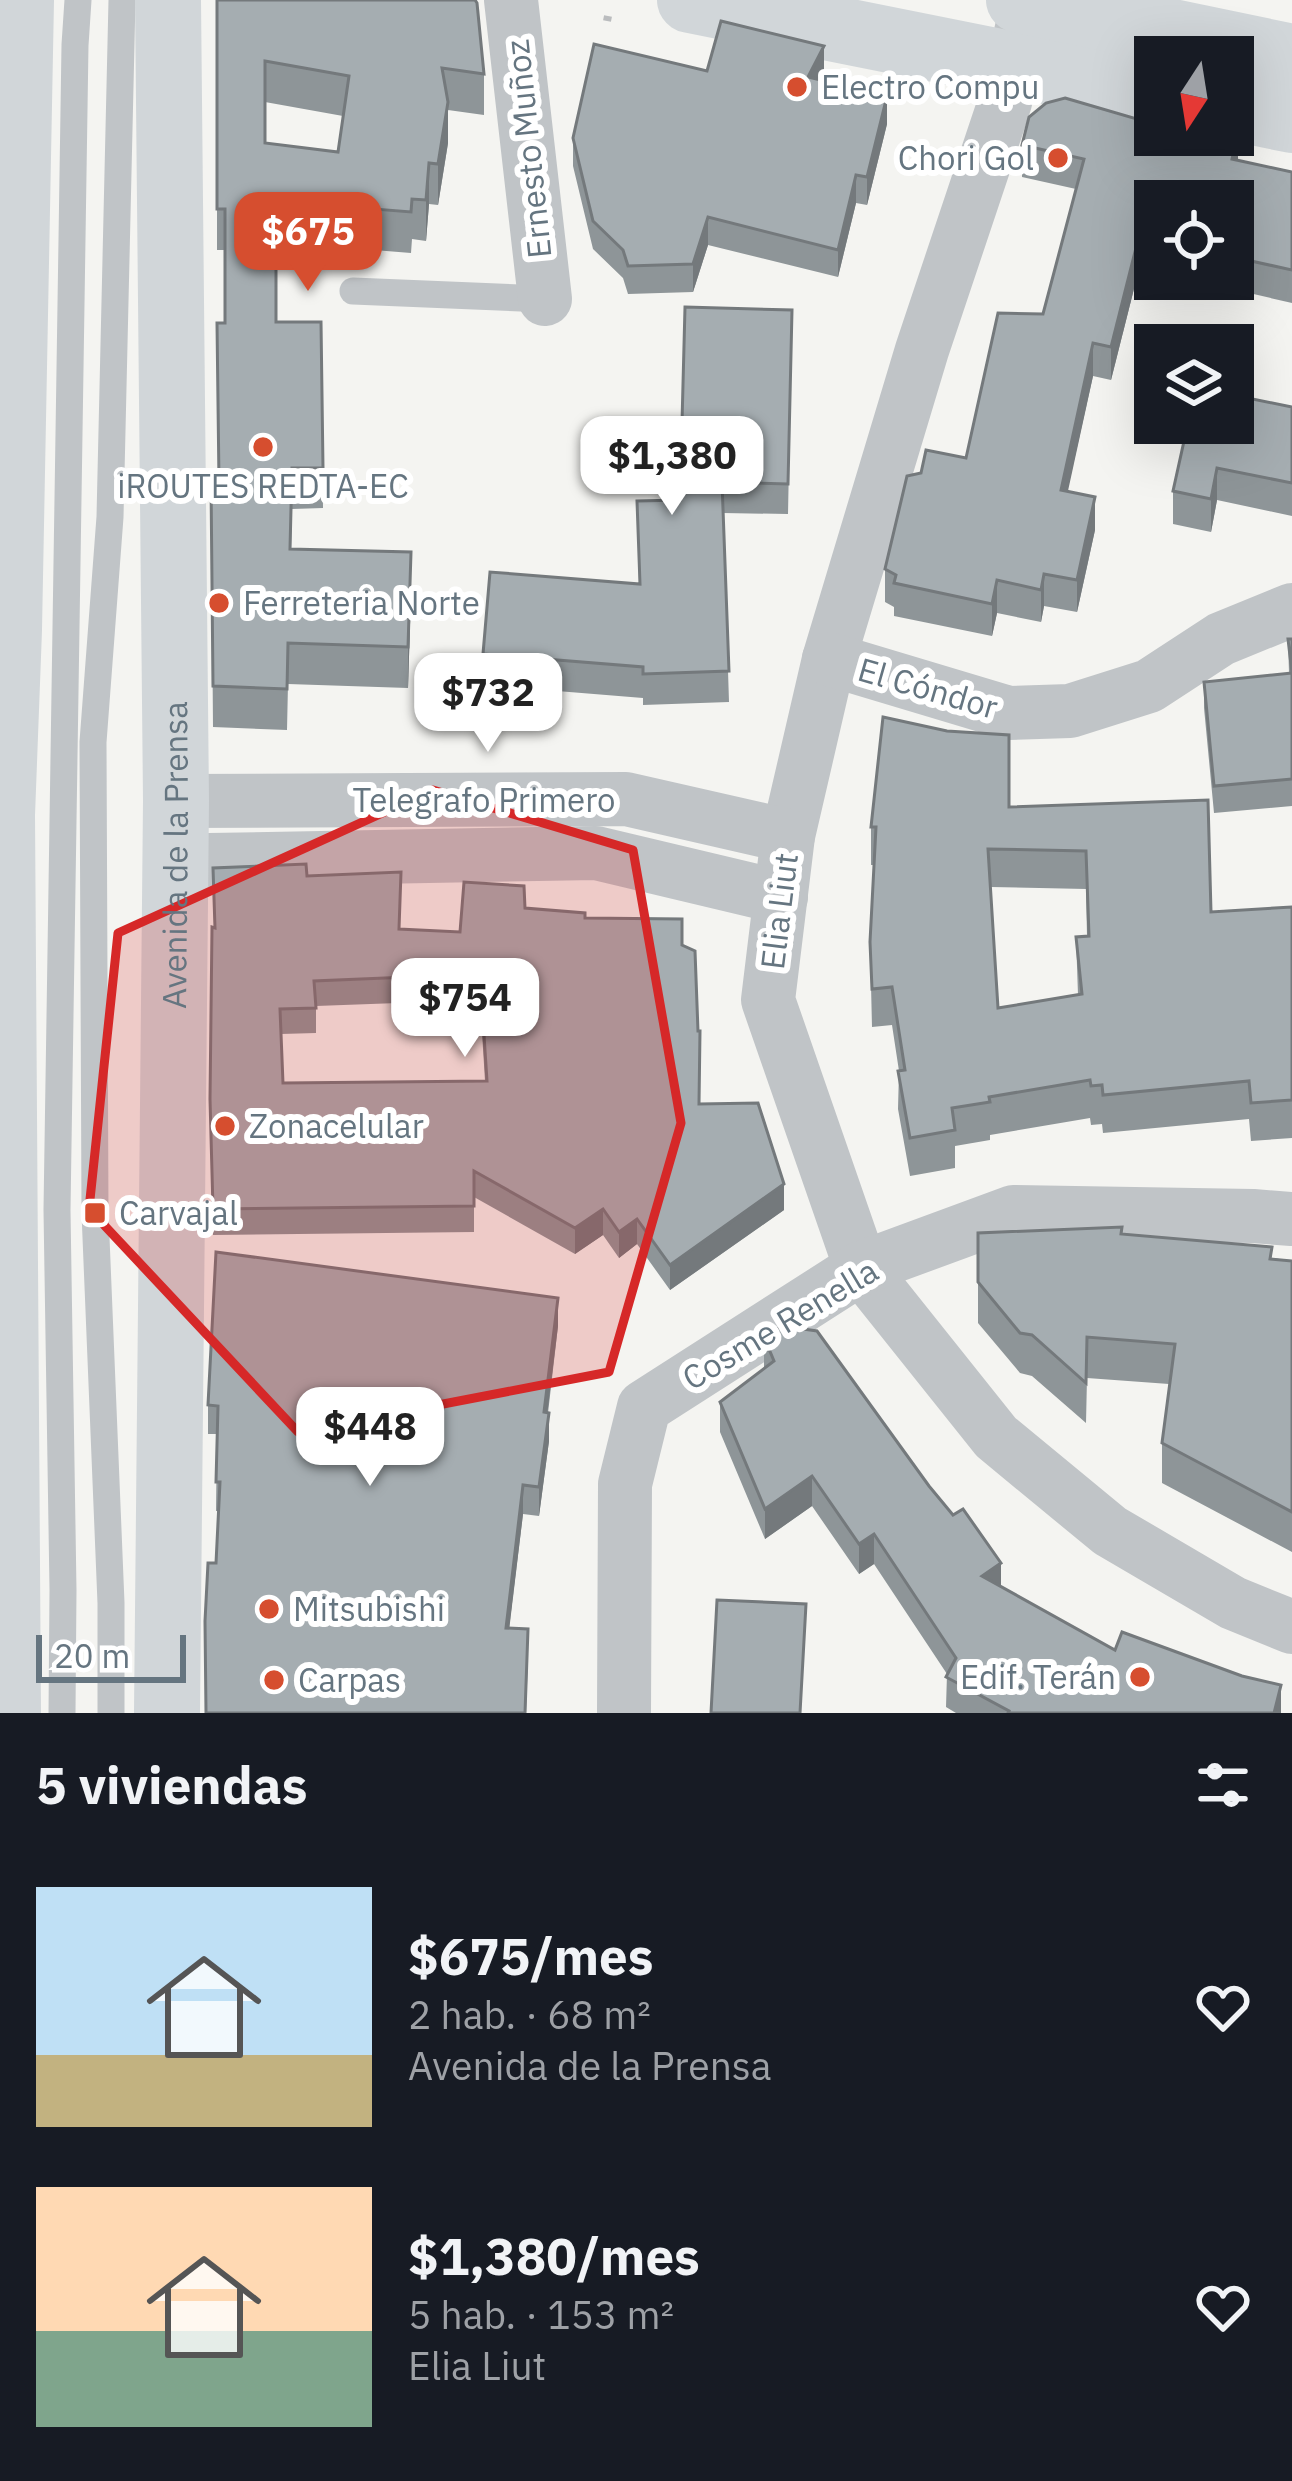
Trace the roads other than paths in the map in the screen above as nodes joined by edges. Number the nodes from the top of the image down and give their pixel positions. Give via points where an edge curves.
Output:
1 (21, 0) edge
2 (78, 0) edge
3 (122, 0) edge
4 (168, 0) edge
5 (511, 0) edge
6 (691, 0) edge
7 (1023, 1) edge
8 (1292, 57) edge
9 (1016, 64) junction
10 (1134, 88) edge
11 (1254, 112) edge
12 (1292, 120) edge
13 (353, 291) dead end
14 (545, 299) joint
15 (1292, 610) edge
16 (829, 659) junction
17 (1, 815) edge
18 (176, 832) junction
19 (788, 836) junction
20 (781, 896) junction
21 (1292, 1219) edge
22 (861, 1268) junction
23 (1292, 1628) edge
24 (8, 1713) edge
25 (62, 1713) edge
26 (111, 1713) edge
27 (167, 1713) edge
28 (625, 1713) edge

1 - 17 main road
2 - 25 lane via 57,1210
3 - 26 lane via 110,517 93,742 95,1213
4 - 18 main road, Avenida de la Prensa
5 - 14 street, Ernesto Muñoz
6 - 9 main road
7 - 8 main road
7 - 9 street, Elia Liut
9 - 10 main road
9 - 16 street, Elia Liut
11 - 12 main road
13 - 14 lane
15 - 16 street, El Cóndor via 1221,639 1149,686 1070,711 1009,712
16 - 19 street, Elia Liut
17 - 24 main road
18 - 19 street, Telegrafo Primero via 626,800
18 - 20 street, Telegrafo Primero via 209,860 596,853
18 - 27 main road, Avenida de la Prensa
19 - 20 street, Elia Liut
20 - 22 street, Elia Liut via 768,1000
21 - 22 street, Cosme Renella via 1012,1212
22 - 23 street, Elia Liut via 996,1436 1110,1531 1233,1604
22 - 28 street, Cosme Renella via 644,1407 625,1484

